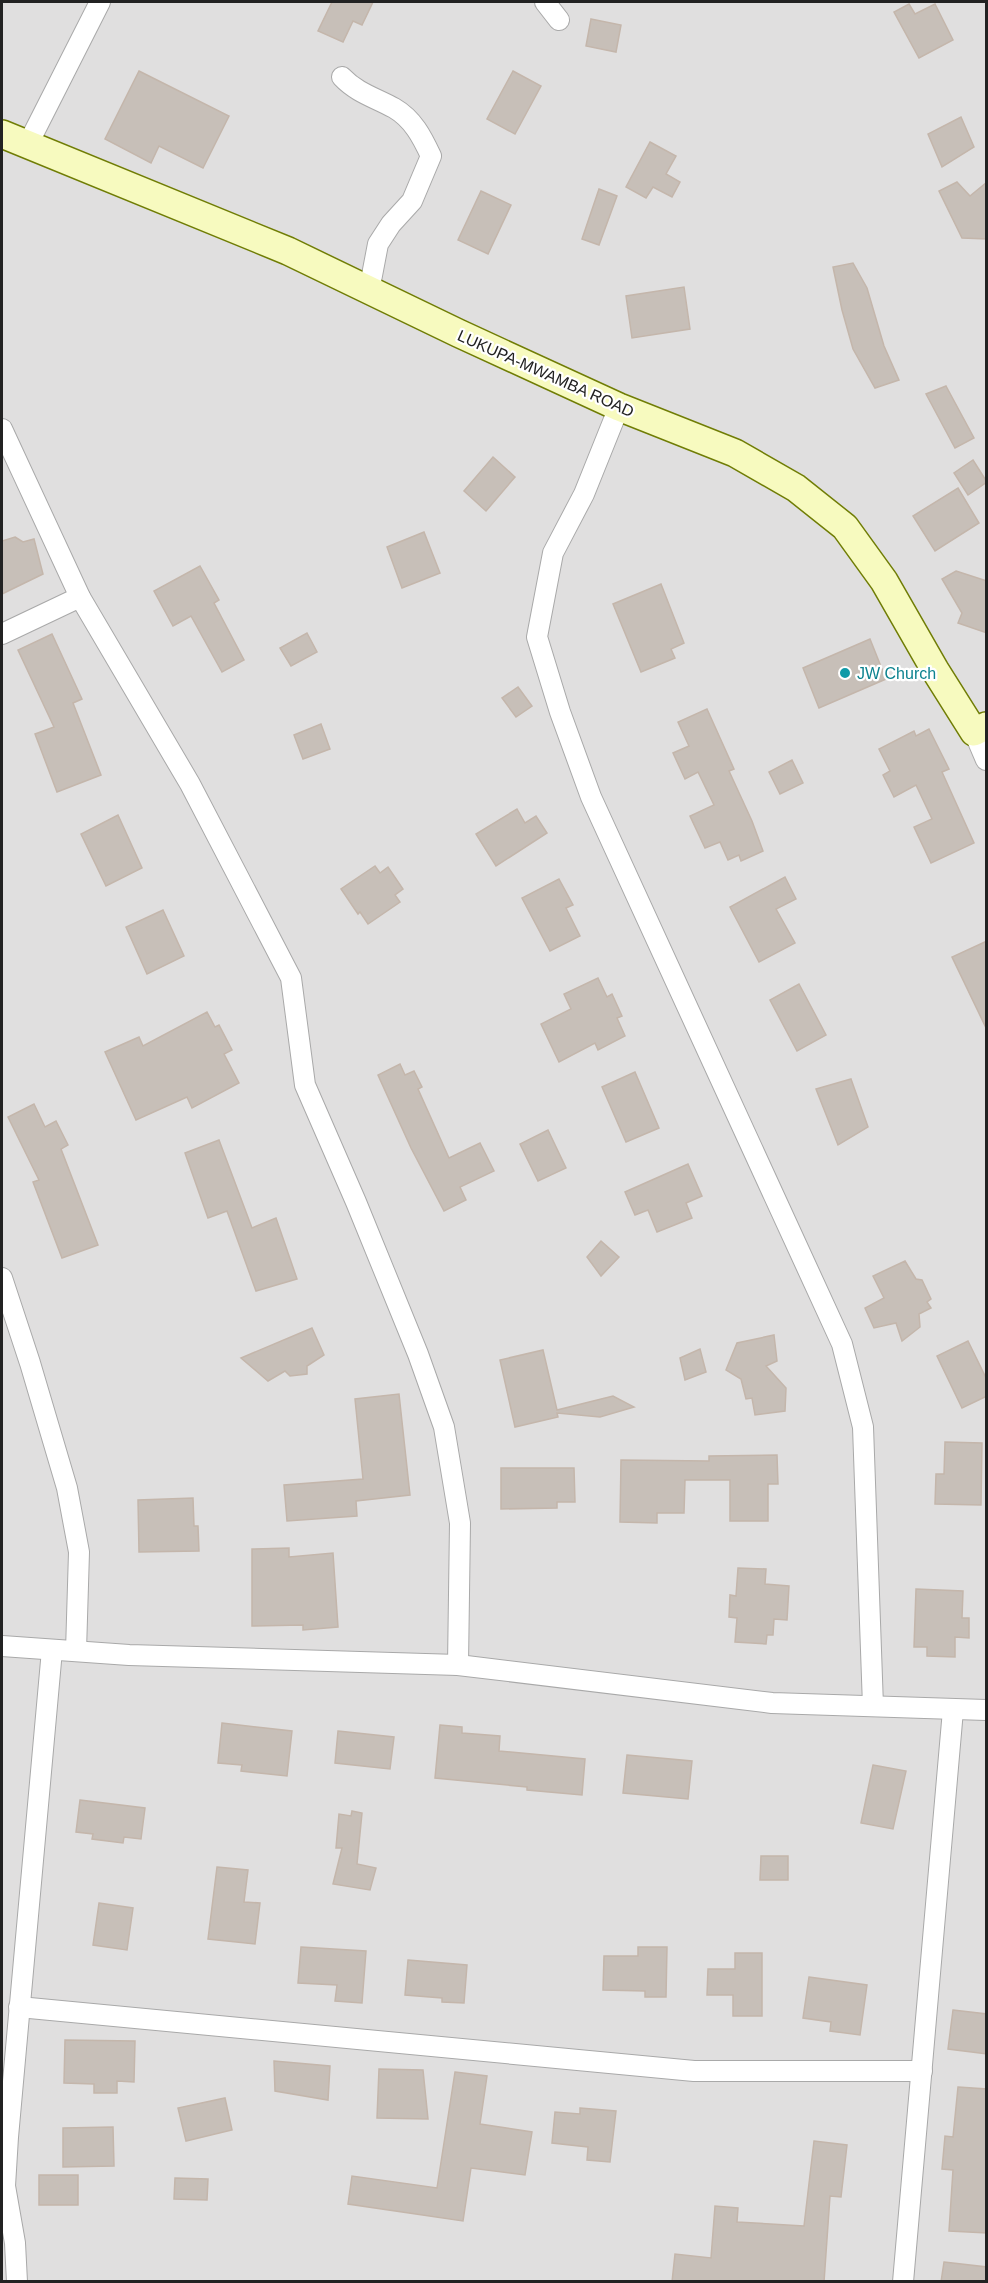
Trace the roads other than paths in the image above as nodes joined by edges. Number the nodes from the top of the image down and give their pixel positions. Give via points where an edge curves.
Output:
1 (100, 2) edge
2 (545, 2) edge
3 (559, 20) dead end
4 (342, 77) dead end
5 (2, 134) edge
6 (28, 144) junction
7 (369, 291) junction
8 (619, 407) junction
9 (2, 429) edge
10 (80, 597) junction
11 (2, 634) edge
12 (980, 729) edge
13 (987, 760) edge
14 (2, 1278) edge
15 (2, 1646) edge
16 (52, 1650) junction
17 (76, 1651) junction
18 (458, 1665) junction
19 (873, 1706) junction
20 (953, 1710) junction
21 (987, 1710) edge
22 (19, 2007) junction
23 (922, 2071) junction
24 (17, 2282) edge
25 (903, 2282) edge

1 - 6 street
2 - 3 street
4 - 7 street via 352,88 397,109 419,131 431,156 412,201 378,244
5 - 6 street, LUKUPA-MWAMBA ROAD
6 - 7 street, LUKUPA-MWAMBA ROAD via 288,251
7 - 8 street, LUKUPA-MWAMBA ROAD
8 - 12 street, LUKUPA-MWAMBA ROAD via 735,453 796,488 845,527 884,581 935,670
8 - 19 street via 584,494 553,553 537,637 591,797 842,1344 863,1427
9 - 10 street
10 - 11 street
10 - 18 street via 190,784 291,978 305,1085 414,1343 444,1427 460,1523
12 - 13 street
14 - 17 street via 67,1488 79,1552
15 - 16 street
16 - 17 street
16 - 22 street
17 - 18 street
18 - 19 street via 772,1703
19 - 20 street
20 - 21 street
20 - 23 street
22 - 23 street via 694,2071
22 - 24 street via 5,2186
23 - 25 street

